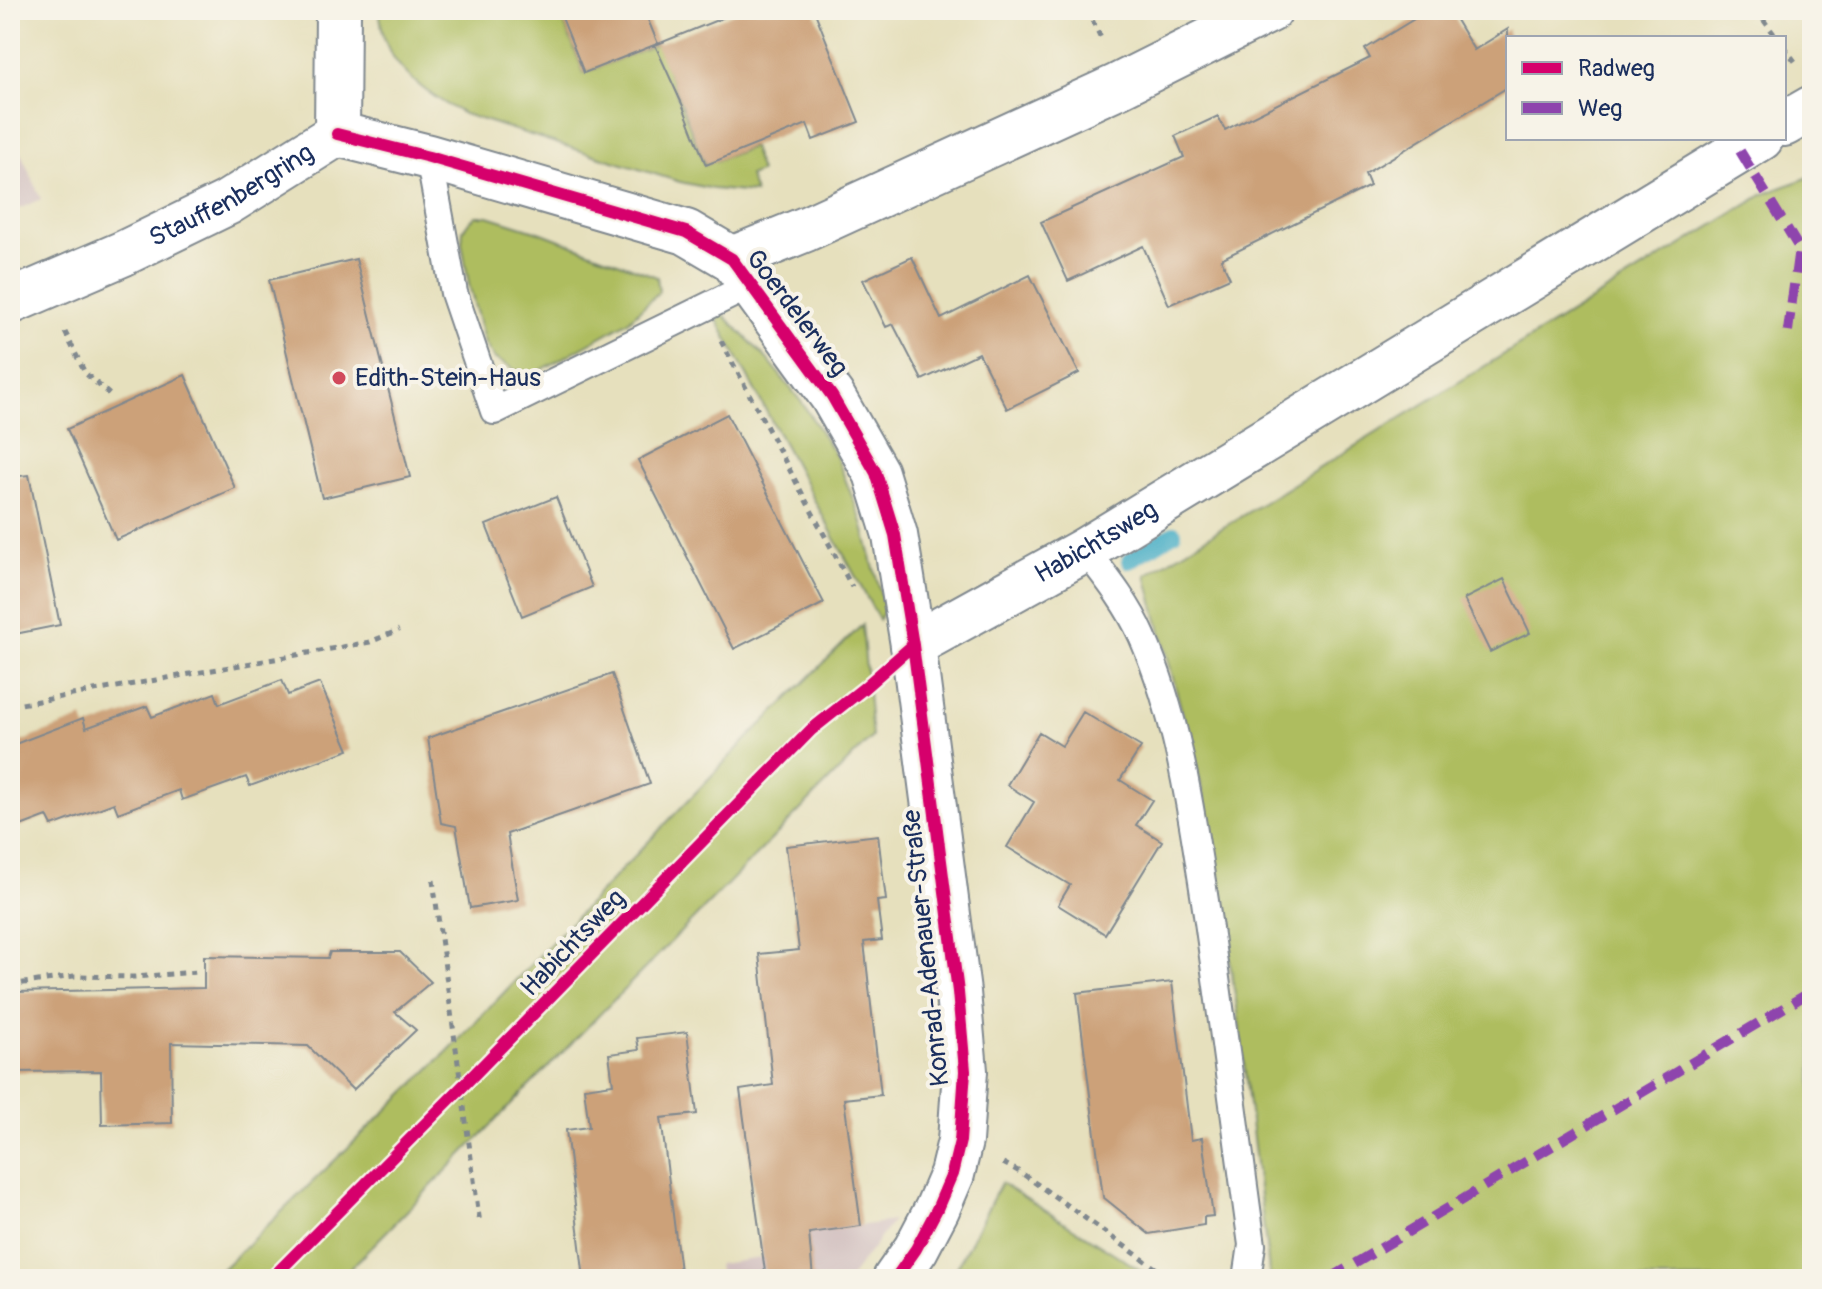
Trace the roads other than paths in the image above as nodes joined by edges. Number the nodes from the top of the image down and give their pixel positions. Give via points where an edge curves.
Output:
1 (338, 10) edge
2 (1270, 10) edge
3 (1812, 108) edge
4 (1786, 123) edge
5 (337, 134) junction
6 (1758, 140) edge
7 (429, 157) junction
8 (742, 272) junction
9 (27, 295) edge
10 (1085, 550) junction
11 (913, 645) junction
12 (895, 1279) edge
13 (1247, 1279) edge

1 - 5 street, Stauffenbergring
2 - 8 street, Goerdelerweg via 1104,93 806,229
3 - 4 street
5 - 7 street, Goerdelerweg
5 - 9 street, Stauffenbergring via 227,203
6 - 10 street, Habichtsweg
7 - 8 street, Goerdelerweg via 686,232
7 - 8 lane, Goerdelerweg via 454,293 494,411 704,309
8 - 11 street, Goerdelerweg via 832,396 876,473 895,535
10 - 11 street, Habichtsweg
10 - 13 lane via 1141,633 1172,720 1192,816 1250,1229
11 - 12 street, Konrad-Adenauer-Straße via 965,1071 952,1174 916,1249

